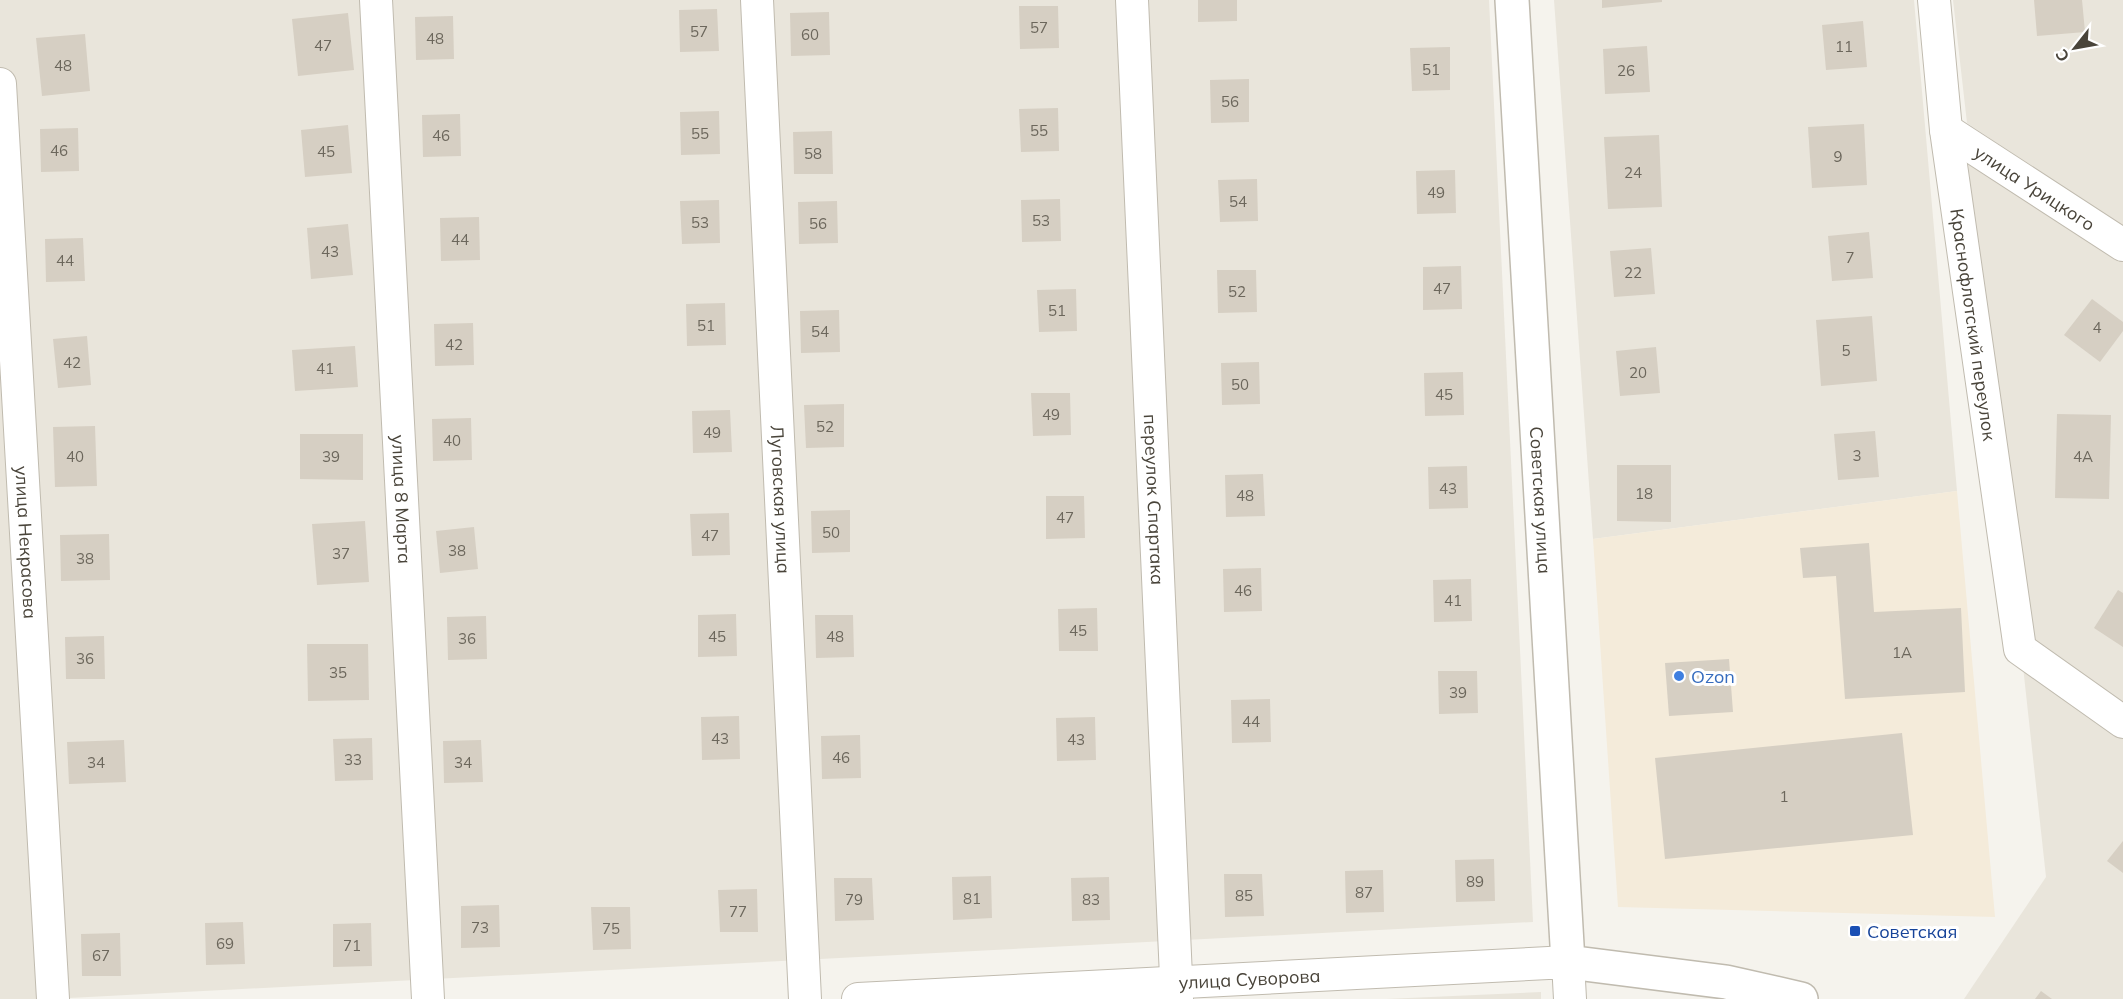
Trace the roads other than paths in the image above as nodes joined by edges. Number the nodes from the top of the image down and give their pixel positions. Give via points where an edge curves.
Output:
1 (376, 0) edge
2 (757, 0) edge
3 (1132, 0) edge
4 (1512, 0) edge
5 (1934, 0) edge
6 (0, 84) edge
7 (1946, 130) junction
8 (2123, 245) edge
9 (2123, 722) edge
10 (1568, 962) junction
11 (1176, 991) edge
12 (53, 999) edge
13 (428, 999) edge
14 (805, 999) edge
15 (858, 999) edge
16 (1570, 999) edge
17 (1801, 999) edge

1 - 13 street, улица 8 Марта
2 - 14 street, Луговская улица
3 - 11 street, переулок Спартака
4 - 10 street, Советская улица
5 - 7 street, Краснофлотский переулок
6 - 12 street, улица Некрасова
7 - 8 street, улица Урицкого
7 - 9 street, Краснофлотский переулок via 2020,649
10 - 11 street, улица Суворова
10 - 16 street, Советская улица
10 - 17 street via 1726,982
11 - 15 street, улица Суворова

